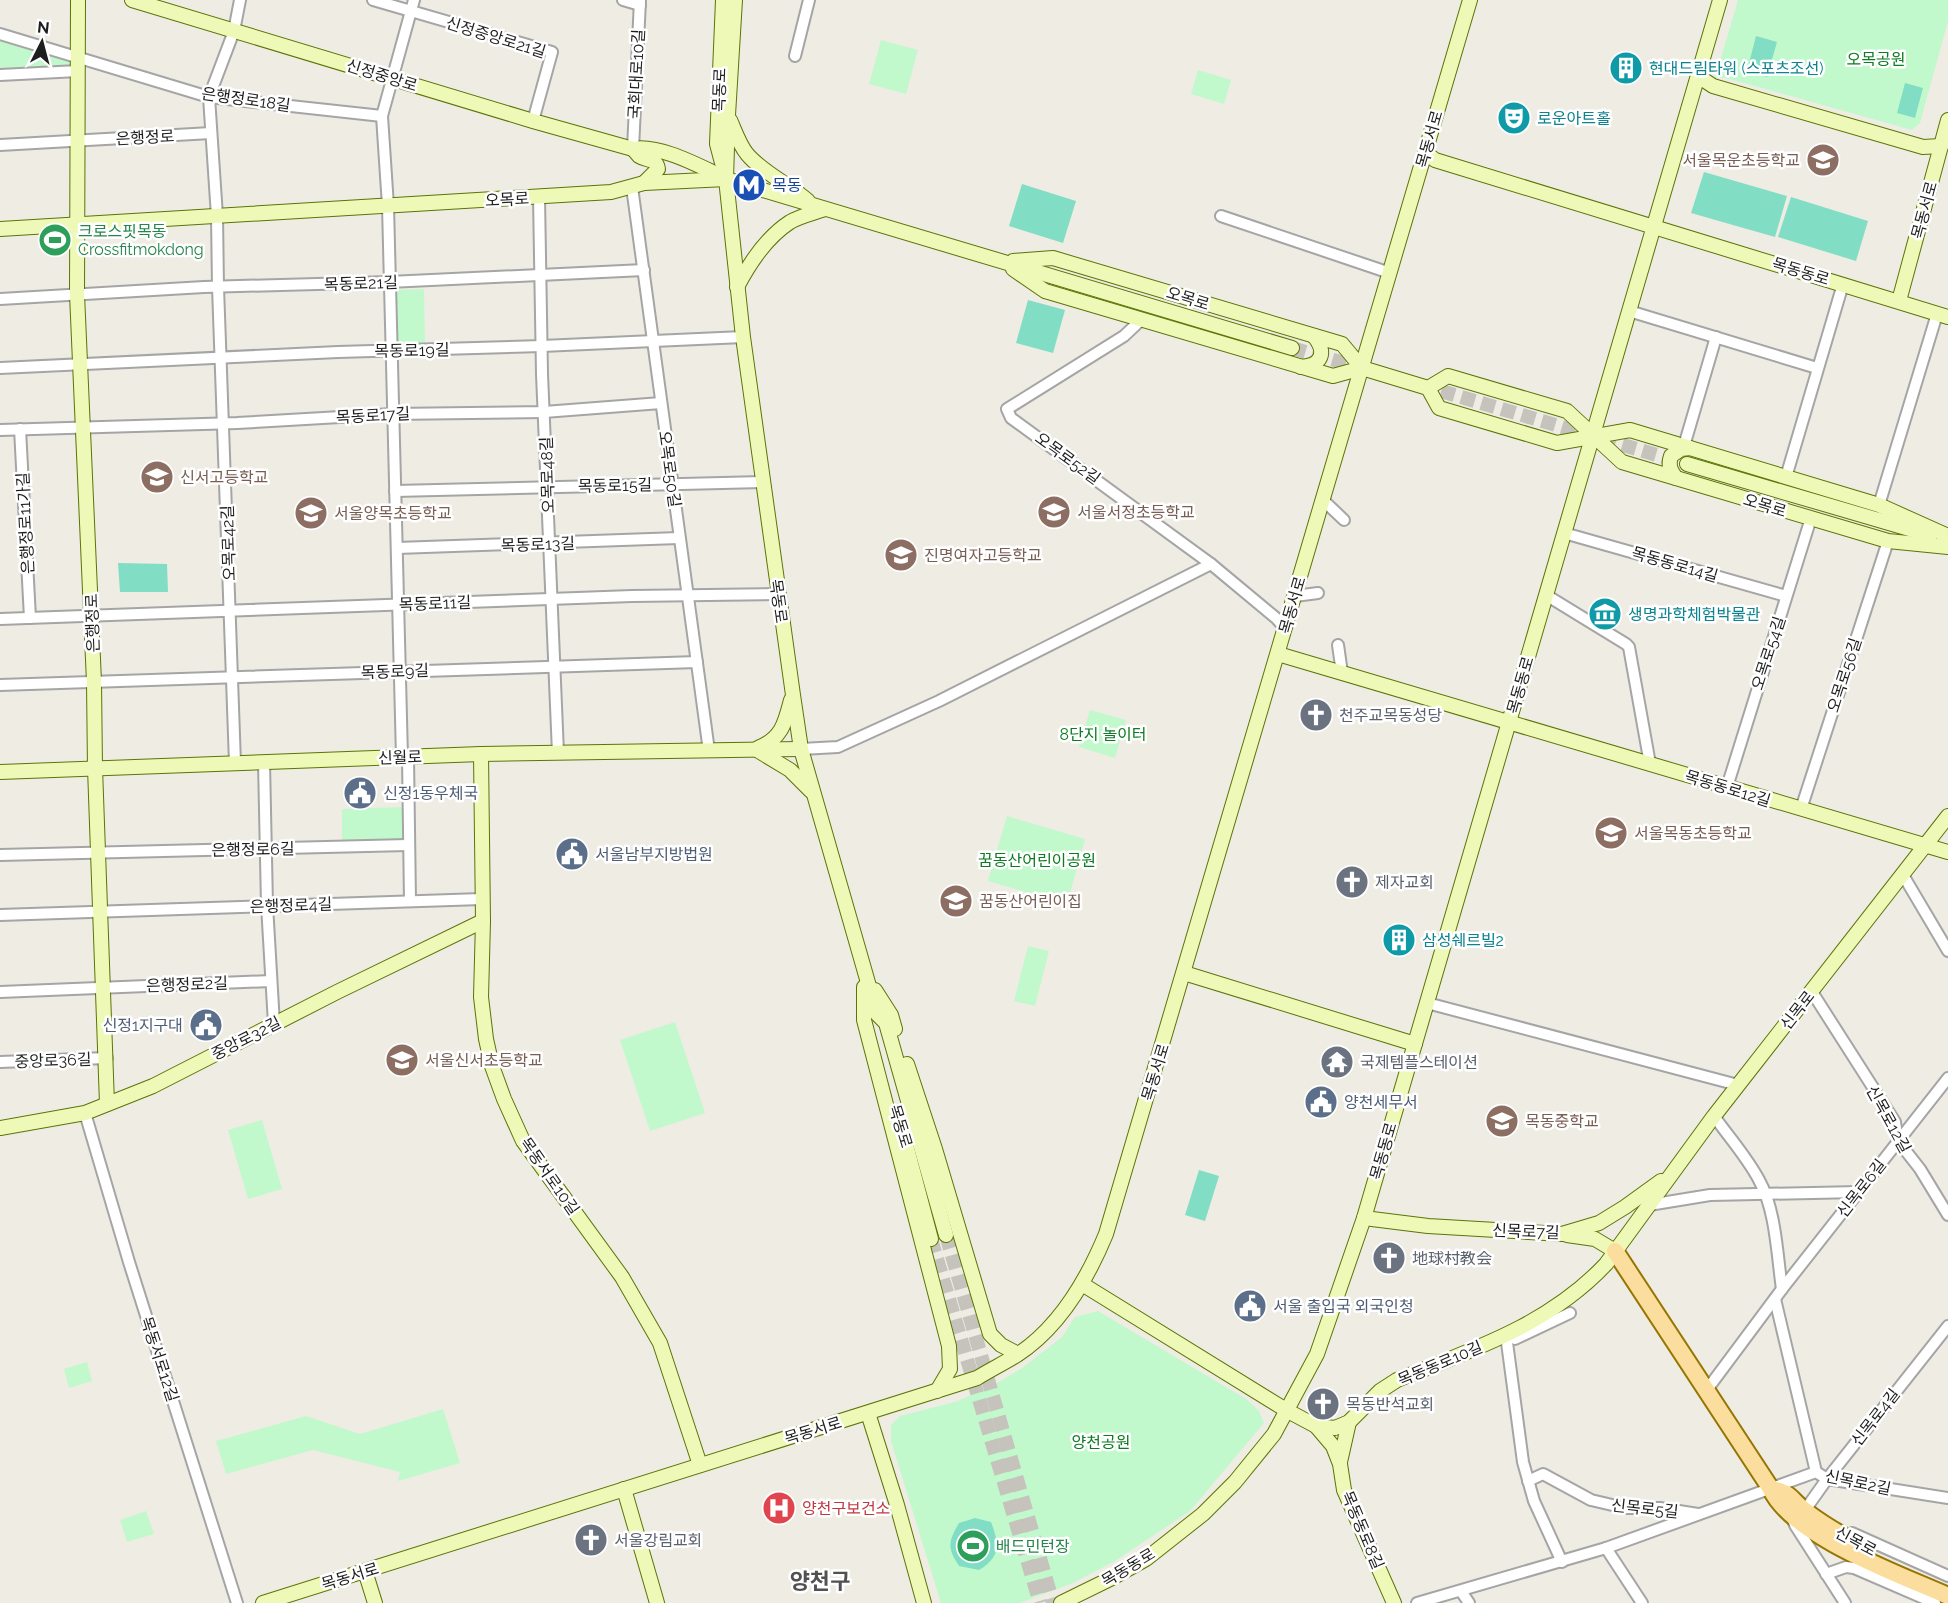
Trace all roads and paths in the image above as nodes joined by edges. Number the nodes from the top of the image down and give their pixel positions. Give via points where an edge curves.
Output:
1 (78, 0) edge
2 (132, 0) edge
3 (240, 0) edge
4 (373, 0) edge
5 (414, 0) edge
6 (623, 0) edge
7 (723, 0) edge
8 (735, 0) edge
9 (810, 0) edge
10 (1470, 0) edge
11 (1720, 0) edge
12 (640, 2) edge
13 (410, 11) junction
14 (234, 31) junction
15 (0, 34) edge
16 (79, 56) junction
17 (795, 56) dead end
18 (78, 71) junction
19 (0, 75) edge
20 (1698, 76) junction
21 (393, 79) junction
22 (209, 97) junction
23 (728, 115) junction
24 (382, 116) junction
25 (1948, 120) edge
26 (533, 121) junction
27 (211, 133) junction
28 (78, 141) junction
29 (0, 145) edge
30 (1941, 146) junction
31 (633, 149) junction
32 (1425, 152) junction
33 (726, 179) junction
34 (638, 185) junction
35 (539, 197) junction
36 (388, 206) junction
37 (818, 207) junction
38 (218, 216) junction
39 (1221, 216) dead end
40 (79, 225) junction
41 (1654, 228) junction
42 (0, 229) edge
43 (1002, 261) junction
44 (644, 270) junction
45 (1390, 273) junction
46 (540, 276) junction
47 (389, 282) junction
48 (1843, 284) junction
49 (738, 286) junction
50 (218, 287) junction
51 (77, 294) junction
52 (0, 299) edge
53 (1899, 301) junction
54 (1629, 311) junction
55 (1943, 316) edge
56 (1142, 320) junction
57 (1314, 336) junction
58 (1716, 337) junction
59 (743, 338) junction
60 (653, 342) junction
61 (542, 346) junction
62 (1292, 348) tunnel mouth
63 (390, 350) junction
64 (221, 357) junction
65 (81, 364) junction
66 (1300, 367) junction
67 (0, 368) edge
68 (1362, 368) junction
69 (1817, 368) junction
70 (1428, 388) junction
71 (661, 403) junction
72 (544, 412) junction
73 (392, 414) junction
74 (225, 423) junction
75 (85, 426) junction
76 (20, 429) junction
77 (0, 430) edge
78 (1592, 436) junction
79 (1687, 447) junction
80 (1687, 464) tunnel mouth
81 (1786, 477) junction
82 (1676, 478) junction
83 (763, 482) junction
84 (672, 485) junction
85 (547, 486) junction
86 (395, 492) junction
87 (1323, 500) junction
88 (1879, 505) junction
89 (1811, 518) junction
90 (1344, 520) dead end
91 (1564, 533) junction
92 (1948, 536) edge
93 (680, 538) junction
94 (1948, 540) edge
95 (1888, 541) junction
96 (550, 544) junction
97 (1948, 547) edge
98 (397, 548) junction
99 (1211, 564) junction
100 (1318, 593) dead end
101 (778, 594) junction
102 (688, 595) junction
103 (1546, 595) junction
104 (1295, 596) junction
105 (1786, 596) junction
106 (552, 598) junction
107 (399, 604) junction
108 (230, 610) junction
109 (91, 615) junction
110 (30, 618) junction
111 (0, 619) edge
112 (1285, 628) junction
113 (1338, 645) dead end
114 (1278, 654) junction
115 (697, 662) junction
116 (555, 665) junction
117 (401, 671) junction
118 (1342, 673) junction
119 (232, 677) junction
120 (94, 682) junction
121 (0, 685) edge
122 (793, 695) junction
123 (1509, 722) junction
124 (755, 749) junction
125 (801, 749) junction
126 (709, 751) junction
127 (558, 753) junction
128 (481, 754) junction
129 (405, 757) junction
130 (264, 762) junction
131 (235, 763) junction
132 (1650, 764) junction
133 (95, 768) junction
134 (0, 772) edge
135 (1726, 787) junction
136 (814, 795) junction
137 (1801, 809) junction
138 (1948, 816) edge
139 (408, 845) junction
140 (1924, 846) junction
141 (266, 849) junction
142 (98, 851) junction
143 (1948, 852) edge
144 (0, 855) edge
145 (1903, 874) junction
146 (482, 899) junction
147 (410, 901) junction
148 (267, 905) junction
149 (100, 911) junction
150 (0, 915) edge
151 (483, 921) junction
152 (1948, 951) edge
153 (865, 973) junction
154 (1184, 973) junction
155 (271, 981) junction
156 (103, 987) junction
157 (0, 992) edge
158 (1812, 992) junction
159 (1427, 1003) junction
160 (877, 1014) junction
161 (274, 1024) junction
162 (1415, 1044) junction
163 (106, 1058) junction
164 (0, 1062) edge
165 (1948, 1078) edge
166 (1738, 1085) junction
167 (107, 1104) junction
168 (85, 1113) junction
169 (1714, 1116) junction
170 (0, 1128) edge
171 (1898, 1141) junction
172 (1672, 1173) junction
173 (1858, 1192) junction
174 (1765, 1193) junction
175 (1649, 1205) junction
176 (1948, 1215) edge
177 (1364, 1218) junction
178 (1562, 1234) junction
179 (946, 1235) tunnel mouth
180 (932, 1239) tunnel mouth
181 (1616, 1251) junction
182 (1082, 1284) junction
183 (1782, 1289) junction
184 (1775, 1299) junction
185 (1570, 1313) dead end
186 (1948, 1326) edge
187 (1509, 1334) junction
188 (1018, 1354) junction
189 (937, 1391) junction
190 (1706, 1391) junction
191 (1286, 1410) junction
192 (867, 1413) junction
193 (1349, 1422) junction
194 (1316, 1426) junction
195 (1340, 1464) junction
196 (700, 1465) junction
197 (1816, 1472) junction
198 (1827, 1479) junction
199 (1528, 1481) junction
200 (624, 1489) junction
201 (1771, 1489) junction
202 (1948, 1498) edge
203 (1799, 1513) junction
204 (1699, 1514) junction
205 (1840, 1540) junction
206 (1606, 1548) junction
207 (1815, 1557) junction
208 (1562, 1562) junction
209 (365, 1571) junction
210 (1826, 1574) junction
211 (1948, 1576) edge
212 (1948, 1586) edge
213 (1461, 1591) junction
214 (1948, 1596) edge
215 (1077, 1600) edge
216 (237, 1603) edge
217 (263, 1603) edge
218 (375, 1603) edge
219 (657, 1603) edge
220 (924, 1603) edge
221 (1061, 1603) edge
222 (1394, 1603) edge
223 (1417, 1603) edge
224 (1469, 1603) edge
225 (1642, 1603) edge
226 (1845, 1603) edge
227 (1935, 1603) edge

1 - 16 main road, 은행정로
2 - 14 main road, 신정중앙로
3 - 14 street
4 - 13 street, 신정중앙로21길
5 - 13 street
6 - 12 street
7 - 33 main road, 목동로 via 717,144
8 - 23 main road, 목동로
9 - 17 street
10 - 32 main road, 목동서로
11 - 20 main road, 목동동로
12 - 31 street, 국회대로10길
13 - 21 street
13 - 26 street, 신정중앙로21길 via 552,52
14 - 21 main road, 신정중앙로
14 - 22 street
15 - 16 street, 은행정로18길
16 - 18 main road, 은행정로
16 - 22 street, 은행정로18길
18 - 19 street
18 - 28 main road, 은행정로
20 - 30 main road via 1713,86 1902,141 1923,147
20 - 41 main road, 목동동로
21 - 24 street
21 - 26 main road, 신정중앙로
22 - 24 street, 은행정로18길
22 - 27 street, 오목로42길
23 - 33 main road, 목동로
23 - 37 main road via 739,141 753,160
24 - 36 street
25 - 30 main road, 목동서로
26 - 31 main road, 신정중앙로
27 - 28 street, 은행정로
27 - 38 street, 오목로42길
28 - 29 street
28 - 40 main road, 은행정로
30 - 53 main road, 목동서로
31 - 33 main road, 신정중앙로 via 644,147 673,156
31 - 34 main road, 신정중앙로 via 639,156 654,161 658,170
32 - 41 main road via 1435,160
32 - 45 main road, 목동서로
33 - 34 main road, 오목로
33 - 37 main road, 오목로
33 - 49 main road, 목동로
34 - 35 main road, 오목로 via 611,192
34 - 44 street, 오목로50길
35 - 36 main road, 오목로
35 - 46 street, 오목로48길
36 - 38 main road, 오목로
36 - 47 street
37 - 43 main road, 오목로
37 - 49 main road via 777,232 747,267
38 - 40 main road, 오목로
38 - 50 street, 오목로42길
39 - 45 street
40 - 42 main road, 오목로
40 - 51 main road, 은행정로
41 - 48 main road, 목동동로
41 - 54 main road, 목동동로
43 - 56 main road, 오목로 via 1045,291
43 - 57 main road, 오목로 via 1053,258
43 - 62 main road, 오목로
44 - 46 street, 목동로21길
44 - 60 street, 오목로50길
45 - 68 main road, 목동서로
46 - 47 street, 목동로21길
46 - 61 street, 오목로48길
47 - 50 street, 목동로21길
47 - 63 street
48 - 53 main road, 목동동로
48 - 69 street, 오목로
49 - 59 main road, 목동로
50 - 51 street, 목동로21길
50 - 64 street, 오목로42길
51 - 52 street, 목동로21길
51 - 65 main road, 은행정로
53 - 55 main road, 목동동로
54 - 58 street
54 - 78 main road, 목동동로
55 - 88 street
56 - 66 main road, 오목로
56 - 99 street, 오목로52길 via 1007,410 1011,418
57 - 66 main road via 1322,353 1310,366
57 - 68 main road, 오목로 via 1342,344
58 - 69 street
58 - 79 street
59 - 60 street, 목동로19길
59 - 83 main road, 목동로
60 - 61 street, 목동로19길
60 - 71 street, 오목로50길
61 - 63 street, 목동로19길
61 - 72 street, 오목로48길
63 - 64 street, 목동로19길
63 - 73 street
64 - 65 street, 목동로19길
64 - 74 street, 오목로42길
65 - 67 street, 목동로19길
65 - 75 main road, 은행정로
66 - 68 main road, 오목로 via 1333,376
68 - 70 main road
68 - 87 main road, 목동서로
69 - 81 street, 오목로
70 - 78 main road, 오목로 via 1439,408 1557,443
70 - 78 main road, 오목로 via 1448,376 1567,411
71 - 72 street, 목동로17길
71 - 84 street, 오목로50길
72 - 73 street, 목동로17길
72 - 85 street, 오목로48길
73 - 74 street, 목동로17길
73 - 86 street
74 - 75 street, 목동로17길
74 - 108 street, 오목로42길
75 - 76 street, 목동로17길
75 - 109 main road, 은행정로
76 - 77 street, 목동로17길
76 - 110 street, 은행정로11가길
78 - 79 main road, 오목로 via 1630,430
78 - 82 main road, 오목로 via 1622,462
78 - 91 main road, 목동동로
79 - 81 main road, 오목로
79 - 82 main road via 1671,456 1669,464
80 - 94 main road, 오목로
81 - 88 main road, 오목로
82 - 89 main road, 오목로
83 - 84 street, 목동로15길
83 - 101 main road, 목동로
84 - 85 street, 목동로15길
84 - 93 street, 오목로50길
85 - 86 street, 목동로15길
85 - 96 street, 오목로48길
86 - 98 street
87 - 90 street
87 - 104 main road, 목동서로
88 - 92 main road, 오목로
89 - 95 main road, 오목로
89 - 105 street, 오목로54길
91 - 103 main road, 목동동로
91 - 105 street, 목동동로14길
93 - 96 street, 목동로13길
93 - 102 street, 오목로50길
95 - 97 main road, 오목로
95 - 137 street, 오목로56길
96 - 98 street, 목동로13길
96 - 106 street, 오목로48길
98 - 107 street
99 - 112 street, 오목로52길
99 - 125 street via 939,701 838,747
100 - 104 street
101 - 102 street, 목동로11길
101 - 122 main road, 목동로
102 - 106 street, 목동로11길
102 - 115 street, 오목로50길
103 - 123 main road, 목동동로
103 - 132 street via 1629,647
104 - 112 main road, 목동서로
105 - 135 street, 오목로54길
106 - 107 street, 목동로11길
106 - 116 street, 오목로48길
107 - 108 street, 목동로11길
107 - 117 street
108 - 109 street, 목동로11길
108 - 119 street, 오목로42길
109 - 110 street, 목동로11길
109 - 120 main road, 은행정로
110 - 111 street, 목동로11길
112 - 114 main road, 목동서로
113 - 118 street
114 - 118 main road, 목동동로12길
114 - 154 main road, 목동서로
115 - 116 street, 목동로9길
115 - 126 street, 오목로50길
116 - 117 street, 목동로9길
116 - 127 street, 오목로48길
117 - 119 street, 목동로9길
117 - 129 street
118 - 123 main road, 목동동로12길
119 - 120 street, 목동로9길
119 - 131 street, 오목로42길
120 - 121 street, 목동로9길
120 - 133 main road, 은행정로
122 - 124 main road via 776,737
122 - 125 main road, 목동로
123 - 132 main road, 목동동로12길
123 - 159 main road, 목동동로
124 - 125 main road, 신월로
124 - 126 main road, 신월로
124 - 136 main road via 790,770
125 - 136 main road, 목동로
126 - 127 main road, 신월로
127 - 128 main road, 신월로
128 - 129 main road, 신월로
128 - 146 main road, 목동서로10길
129 - 130 main road, 신월로
129 - 139 street
130 - 131 main road, 신월로
130 - 141 street
131 - 133 main road, 신월로
132 - 135 main road, 목동동로12길
133 - 134 main road, 신월로
133 - 142 main road, 은행정로
135 - 137 main road, 목동동로12길
136 - 153 main road, 목동로
137 - 140 main road, 목동동로12길
138 - 140 main road, 신목로
139 - 141 street, 은행정로6길
139 - 147 street
140 - 143 main road, 목동동로12길
140 - 145 main road, 신목로
141 - 142 street, 은행정로6길
141 - 148 street
142 - 144 street, 은행정로6길
142 - 149 main road, 은행정로
145 - 152 street
145 - 158 main road, 신목로
146 - 147 street, 은행정로4길
146 - 151 main road, 목동서로10길
147 - 148 street, 은행정로4길
148 - 149 street, 은행정로4길
148 - 155 street
149 - 150 street, 은행정로4길
149 - 156 main road, 은행정로
151 - 161 main road, 중앙로32길
151 - 196 main road, 목동서로10길 via 483,1022 504,1099 523,1141 622,1277 660,1343
153 - 160 main road, 목동로
153 - 188 main road via 891,1015 990,1334
153 - 189 main road via 864,1020 949,1346 950,1369
154 - 162 main road
154 - 182 main road, 목동서로 via 1106,1234
155 - 156 street, 은행정로2길
155 - 161 street
156 - 157 street, 은행정로2길
156 - 163 main road, 은행정로
158 - 166 main road, 신목로
158 - 171 street, 신목로12길 via 1895,1122
159 - 162 main road, 목동동로
159 - 166 street
160 - 179 main road, 목동로 via 886,1023
160 - 180 main road, 목동로 via 872,1028
161 - 167 main road, 중앙로32길 via 153,1086
162 - 177 main road, 목동동로
163 - 164 street, 중앙로36길
163 - 167 main road, 은행정로
165 - 171 street, 신목로6길
166 - 169 main road, 신목로
167 - 168 main road, 중앙로32길
168 - 170 main road, 중앙로32길
168 - 216 street, 목동서로12길
169 - 172 main road, 신목로
169 - 174 street
171 - 173 street, 신목로6길
171 - 176 street, 신목로12길
172 - 175 main road, 신목로
172 - 178 main road, 신목로7길 via 1599,1223
173 - 174 street
173 - 183 street, 신목로6길
174 - 175 street via 1710,1195
174 - 183 street
175 - 181 main road, 신목로
177 - 178 main road, 신목로7길
177 - 191 main road, 목동동로 via 1317,1354
178 - 181 main road via 1595,1239
181 - 187 main road, 목동동로10길 via 1564,1303
181 - 190 main road, 신목로
182 - 188 main road, 목동서로 via 1053,1323
182 - 191 main road
183 - 184 street, 신목로6길
184 - 190 street, 신목로6길
184 - 197 street
185 - 187 street via 1559,1323 1515,1340
186 - 198 street, 신목로4길
187 - 193 main road, 목동동로10길 via 1397,1380
187 - 199 street, 목동동로10길
188 - 189 main road, 목동서로 via 977,1378
189 - 192 main road, 목동서로
190 - 201 main road, 신목로
191 - 194 main road
191 - 215 main road, 목동동로 via 1274,1434 1203,1514 1146,1558
192 - 196 main road, 목동서로
192 - 220 main road
193 - 194 main road via 1335,1428
193 - 195 main road
194 - 195 main road, 목동동로8길 via 1333,1446
195 - 222 main road, 목동동로8길 via 1344,1490
196 - 200 main road, 목동서로
197 - 198 street, 신목로2길
197 - 201 street, 신목로2길
198 - 202 street, 신목로2길
198 - 203 street, 신목로4길
199 - 204 street, 신목로5길 via 1542,1474 1592,1500 1625,1508
199 - 208 street, 목동동로10길
200 - 209 main road, 목동서로
200 - 219 main road
201 - 203 main road, 신목로 via 1786,1492
201 - 204 street, 신목로5길
203 - 205 main road, 신목로
203 - 207 street, 신목로 via 1795,1525
204 - 206 street, 신목로5길
205 - 207 street via 1815,1549
205 - 211 street via 1852,1533
205 - 212 main road, 신목로 via 1845,1538
205 - 214 main road, 신목로
206 - 208 street, 신목로5길
206 - 225 street
207 - 210 street, 신목로
208 - 213 street, 신목로5길
209 - 217 main road, 목동서로
209 - 218 main road
210 - 226 street, 신목로
210 - 227 street via 1854,1568
213 - 223 street, 신목로5길
213 - 224 street
215 - 221 main road, 목동동로

